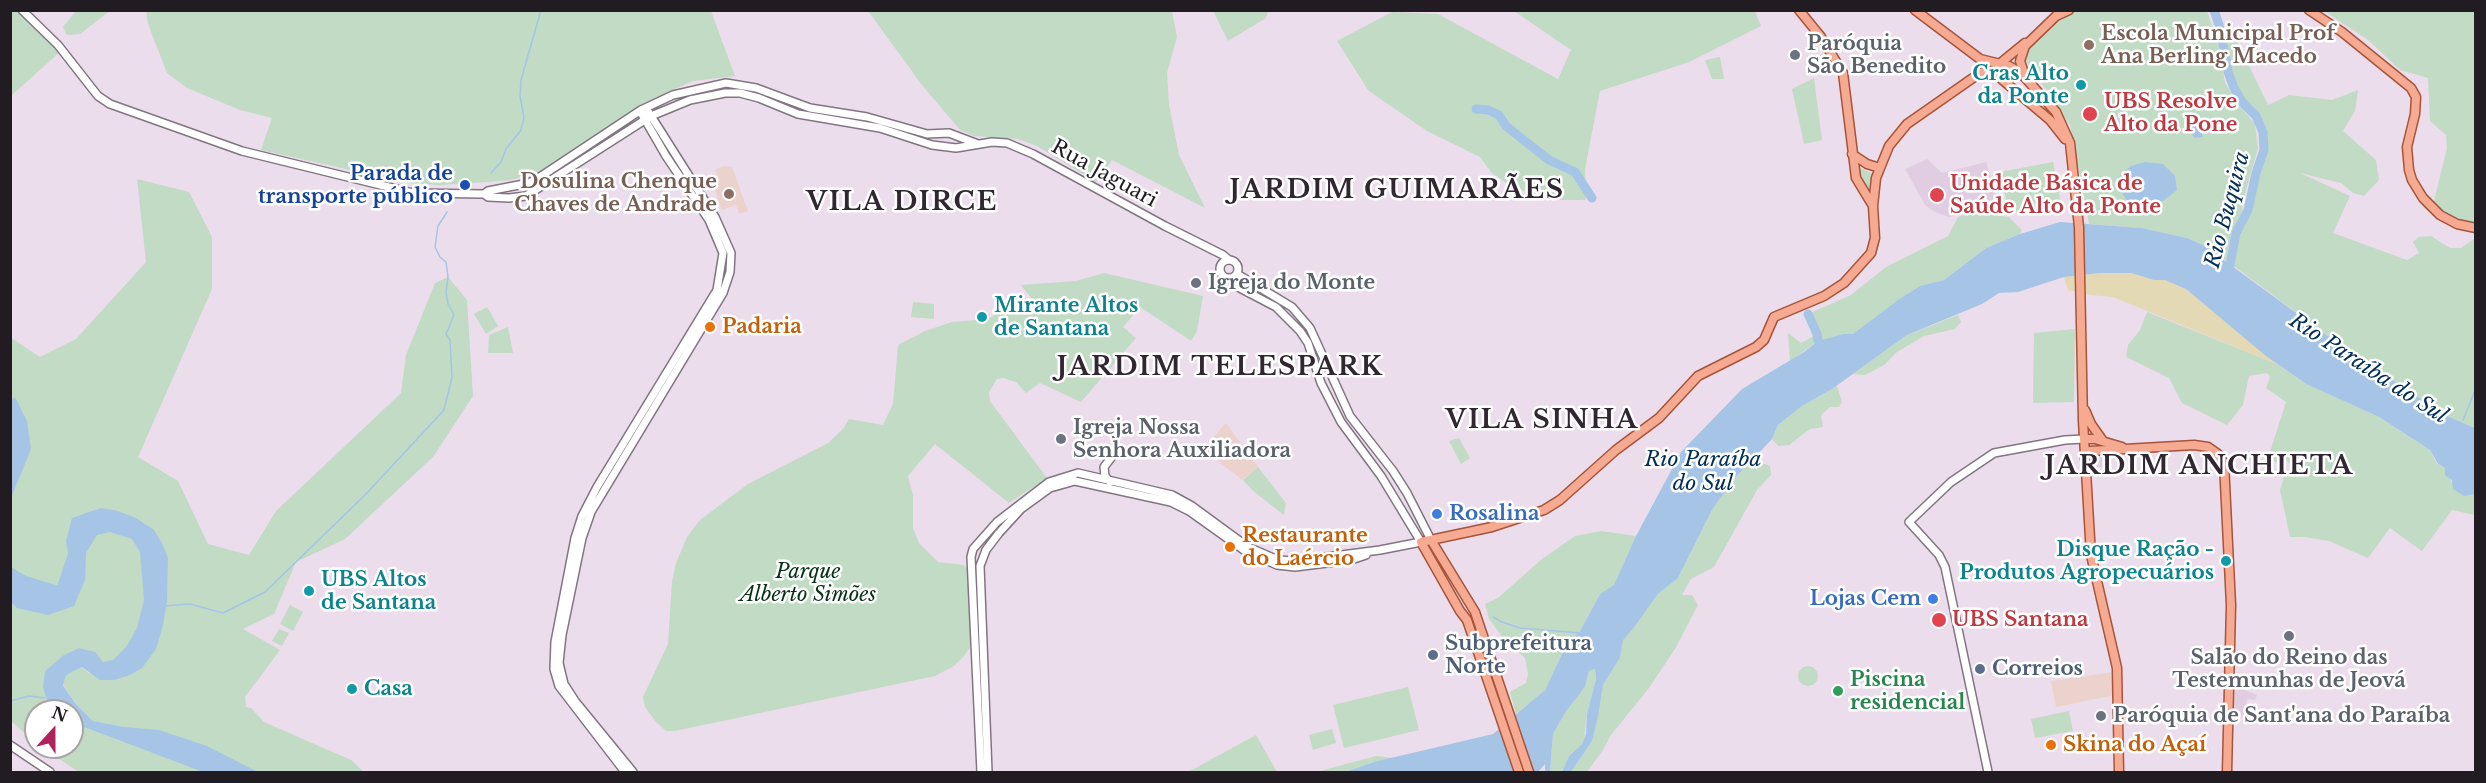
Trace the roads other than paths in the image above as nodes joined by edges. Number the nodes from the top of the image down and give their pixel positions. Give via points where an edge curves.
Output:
1 (22, 10) edge
2 (1799, 10) edge
3 (1915, 10) edge
4 (2070, 10) edge
5 (2309, 10) edge
6 (2030, 39) junction
7 (1980, 59) junction
8 (1998, 63) junction
9 (1980, 73) junction
10 (1999, 77) junction
11 (2027, 79) junction
12 (2012, 88) junction
13 (768, 97) junction
14 (643, 110) junction
15 (648, 117) junction
16 (949, 133) junction
17 (933, 134) junction
18 (978, 144) junction
19 (932, 145) junction
20 (2070, 146) junction
21 (946, 147) junction
22 (1852, 154) junction
23 (1880, 168) junction
24 (484, 194) junction
25 (1873, 206) junction
26 (2475, 228) edge
27 (1226, 262) junction
28 (1237, 273) junction
29 (1230, 279) junction
30 (1326, 363) junction
31 (1316, 366) junction
32 (1333, 379) junction
33 (1321, 383) junction
34 (2084, 406) junction
35 (2083, 421) junction
36 (2084, 439) junction
37 (2065, 440) junction
38 (2103, 441) junction
39 (2125, 448) junction
40 (1114, 454) dead end
41 (2084, 459) junction
42 (1077, 477) junction
43 (1110, 482) junction
44 (1431, 540) junction
45 (1421, 542) junction
46 (977, 545) junction
47 (986, 550) junction
48 (1380, 550) junction
49 (971, 566) junction
50 (980, 566) junction
51 (10, 745) edge
52 (50, 772) edge
53 (625, 772) edge
54 (633, 772) edge
55 (981, 772) edge
56 (988, 772) edge
57 (1519, 772) edge
58 (1529, 772) edge
59 (1988, 772) edge
60 (2119, 772) edge
61 (2227, 772) edge

1 - 24 street via 106,101 279,162 413,193
2 - 22 main road via 1843,73
3 - 7 main road
4 - 6 main road via 2056,16
5 - 26 main road via 2411,88 2416,97 2407,147 2412,180 2440,215
6 - 8 main road
6 - 11 main road via 2020,61
7 - 8 main road
7 - 9 main road
8 - 10 main road
8 - 11 main road
9 - 10 main road via 1987,71
9 - 23 main road via 1907,124 1889,146
10 - 12 main road
11 - 12 main road via 2022,89
11 - 20 main road via 2056,112
12 - 20 main road via 2050,120
13 - 14 street via 726,83 673,95
13 - 15 street via 725,93 690,100
13 - 17 street, Rua Jaguari
13 - 19 street, Rua Jaguari via 798,114 880,128
14 - 15 street
14 - 24 street via 529,183
15 - 24 street via 526,196 498,198
15 - 53 street via 666,156 709,220 723,253 717,290 582,516 556,634 553,662 559,686
15 - 54 street via 715,217 731,253 723,293 591,512 562,635 559,663 564,684
16 - 17 street, Rua Jaguari
16 - 18 street, Rua Jaguari
16 - 21 street via 951,139
17 - 19 street
18 - 21 street, Rua Jaguari
18 - 27 street, Rua Jaguari via 1007,143 1033,154 1209,248
19 - 21 street, Rua Jaguari
20 - 34 main road via 2077,204
22 - 23 main road
22 - 25 main road via 1856,178
23 - 25 main road
25 - 44 main road via 1875,238 1871,253 1844,284 1774,317 1764,340 1756,347 1698,376 1659,418 1560,500 1544,510 1492,527
27 - 28 street via 1233,261
27 - 29 street via 1220,269
28 - 29 street
28 - 30 street via 1301,316 1316,337
29 - 31 street via 1288,317 1308,343
30 - 31 street
30 - 32 street
31 - 33 street
32 - 33 street via 1326,378
32 - 44 street via 1350,416 1393,471
33 - 45 street via 1341,422 1381,476
34 - 35 main road
34 - 38 main road
35 - 36 main road
35 - 37 street via 2076,434
36 - 37 street
36 - 38 main road
36 - 41 main road
37 - 59 street via 1994,453 1951,482 1910,522 1945,567
38 - 39 main road
39 - 41 main road via 2090,451
39 - 61 main road via 2208,447 2224,463 2231,605
40 - 43 street via 1104,467
41 - 60 main road via 2091,555 2119,683
42 - 43 street
42 - 46 street via 1055,479 1041,486 997,522
42 - 47 street via 1043,492 1021,509
42 - 48 street via 1171,502 1245,551 1277,565 1295,567 1351,560
43 - 48 street via 1172,495 1248,546 1278,560
44 - 45 main road
44 - 58 main road via 1475,612
45 - 48 street
45 - 57 main road via 1467,620
46 - 47 street
46 - 49 street
47 - 50 street
49 - 50 street
49 - 55 street
50 - 56 street
51 - 52 street

